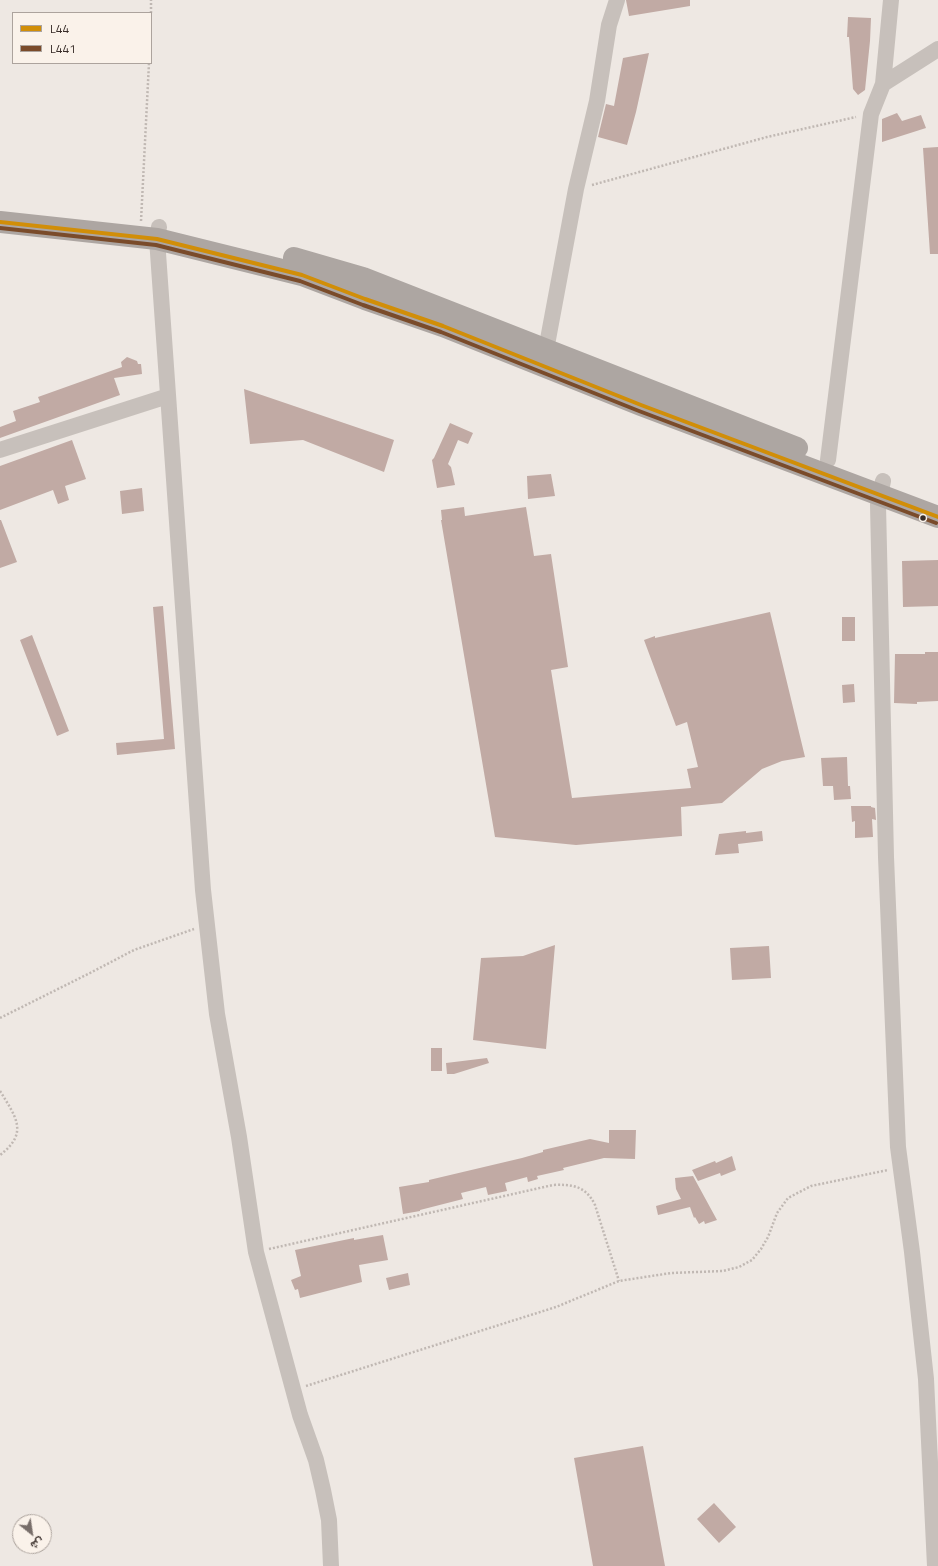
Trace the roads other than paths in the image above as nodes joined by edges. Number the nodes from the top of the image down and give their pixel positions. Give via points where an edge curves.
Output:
1 (617, 0) edge
2 (891, 0) edge
3 (938, 49) edge
4 (883, 84) junction
5 (0, 208) edge
6 (0, 222) edge
7 (152, 230) junction
8 (546, 350) junction
9 (168, 396) junction
10 (0, 450) edge
11 (828, 460) junction
12 (881, 488) junction
13 (938, 502) edge
14 (938, 517) edge
15 (331, 1566) edge
16 (935, 1566) edge

1 - 8 street via 609,25 597,101 576,189
2 - 4 street
3 - 4 street
4 - 11 street via 871,114
5 - 7 highway
6 - 7 highway
7 - 8 highway via 306,261 363,278
7 - 9 street
7 - 12 highway via 302,274 443,326 641,405
8 - 11 highway
9 - 10 street
9 - 15 street via 203,890 217,1014 256,1252 325,1497 330,1520
11 - 12 highway
12 - 13 highway
12 - 14 highway
12 - 16 street via 878,505 886,857 898,1147 926,1379

